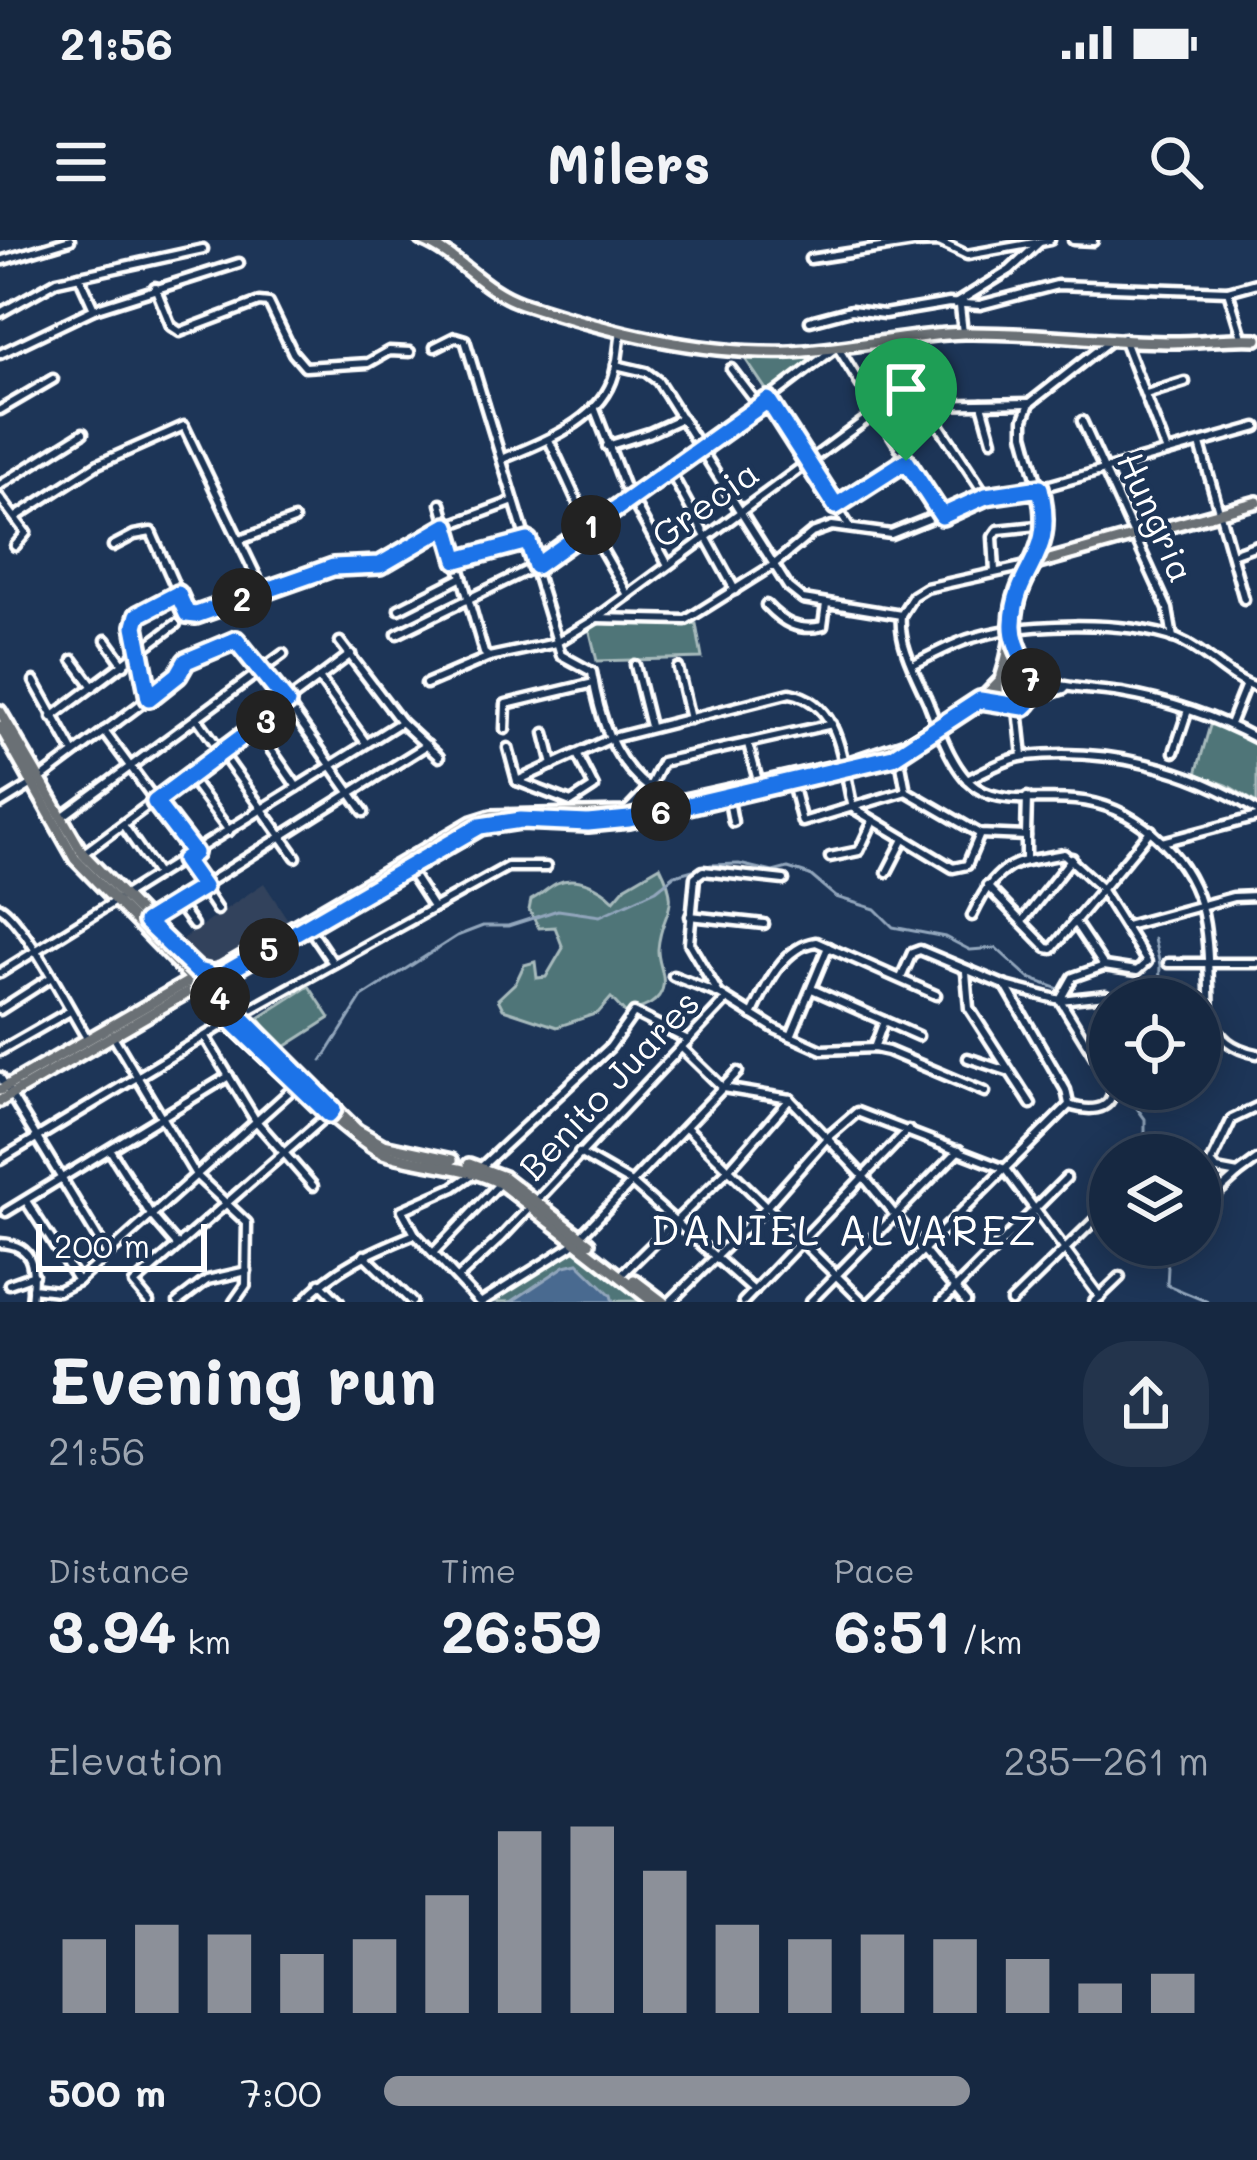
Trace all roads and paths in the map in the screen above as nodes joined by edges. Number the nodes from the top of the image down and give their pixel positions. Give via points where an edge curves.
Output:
1 (70, 240) edge
2 (421, 240) edge
3 (1050, 240) edge
4 (1073, 240) edge
5 (1093, 241) edge
6 (1040, 242) edge
7 (202, 249) dead end
8 (2, 259) edge
9 (810, 259) dead end
10 (239, 263) dead end
11 (79, 276) junction
12 (1257, 283) edge
13 (155, 287) junction
14 (1228, 291) junction
15 (957, 305) junction
16 (94, 309) junction
17 (0, 313) edge
18 (810, 321) dead end
19 (621, 331) junction
20 (963, 333) junction
21 (1119, 338) junction
22 (894, 340) junction
23 (1252, 341) edge
24 (435, 347) dead end
25 (836, 348) junction
26 (410, 352) dead end
27 (0, 354) edge
28 (616, 364) junction
29 (731, 369) dead end
30 (53, 379) dead end
31 (1185, 382) dead end
32 (1146, 394) junction
33 (768, 400) junction
34 (1030, 403) junction
35 (982, 404) junction
36 (926, 405) junction
37 (594, 407) junction
38 (760, 407) junction
39 (0, 410) edge
40 (876, 412) junction
41 (682, 418) junction
42 (1082, 421) dead end
43 (1257, 427) edge
44 (83, 433) dead end
45 (549, 440) junction
46 (992, 440) dead end
47 (1200, 444) junction
48 (607, 446) junction
49 (703, 449) junction
50 (1167, 452) junction
51 (502, 459) junction
52 (808, 461) junction
53 (906, 461) junction
54 (1107, 470) junction
55 (671, 472) junction
56 (0, 485) edge
57 (1040, 488) junction
58 (632, 496) junction
59 (986, 496) junction
60 (0, 498) edge
61 (514, 501) junction
62 (1257, 502) edge
63 (441, 504) dead end
64 (836, 506) junction
65 (741, 512) junction
66 (1220, 514) junction
67 (942, 516) junction
68 (16, 517) junction
69 (295, 520) dead end
70 (1047, 525) junction
71 (447, 526) junction
72 (849, 526) junction
73 (589, 527) junction
74 (705, 537) junction
75 (1136, 537) junction
76 (240, 540) junction
77 (528, 541) junction
78 (1257, 545) edge
79 (15, 546) dead end
80 (112, 547) dead end
81 (1232, 554) junction
82 (457, 560) junction
83 (1035, 564) junction
84 (668, 565) junction
85 (536, 566) junction
86 (772, 566) junction
87 (995, 571) junction
88 (462, 577) junction
89 (263, 590) junction
90 (736, 591) junction
91 (178, 594) junction
92 (628, 596) junction
93 (467, 597) junction
94 (1244, 599) dead end
95 (826, 604) junction
96 (766, 605) dead end
97 (399, 609) dead end
98 (901, 615) junction
99 (597, 618) junction
100 (176, 624) dead end
101 (1013, 628) junction
102 (397, 634) dead end
103 (1173, 638) junction
104 (106, 640) dead end
105 (340, 642) dead end
106 (556, 643) junction
107 (1013, 643) junction
108 (140, 651) junction
109 (283, 654) dead end
110 (351, 654) junction
111 (489, 657) junction
112 (73, 660) dead end
113 (124, 665) junction
114 (635, 665) dead end
115 (912, 665) junction
116 (678, 668) dead end
117 (262, 670) junction
118 (1030, 676) junction
119 (319, 678) junction
120 (1000, 680) junction
121 (34, 681) dead end
122 (426, 683) dead end
123 (594, 683) junction
124 (1246, 685) junction
125 (93, 687) junction
126 (1065, 688) junction
127 (1257, 688) edge
128 (149, 698) junction
129 (1034, 699) junction
130 (980, 700) junction
131 (1001, 702) junction
132 (287, 703) junction
133 (1018, 709) junction
134 (1189, 709) junction
135 (0, 711) edge
136 (52, 717) junction
137 (196, 717) junction
138 (690, 718) junction
139 (401, 722) junction
140 (832, 724) junction
141 (939, 724) junction
142 (1230, 724) junction
143 (256, 728) junction
144 (650, 728) junction
145 (3, 729) edge
146 (505, 729) dead end
147 (104, 731) junction
148 (545, 733) dead end
149 (609, 739) junction
150 (1257, 739) edge
151 (366, 743) junction
152 (748, 744) junction
153 (427, 746) junction
154 (508, 748) dead end
155 (74, 752) junction
156 (1174, 752) dead end
157 (223, 753) junction
158 (577, 754) junction
159 (899, 754) junction
160 (1023, 756) junction
161 (439, 757) dead end
162 (331, 764) junction
163 (554, 765) junction
164 (130, 766) junction
165 (844, 768) junction
166 (189, 777) junction
167 (790, 779) junction
168 (517, 781) junction
169 (967, 781) junction
170 (35, 783) junction
171 (759, 785) junction
172 (297, 787) junction
173 (649, 788) junction
174 (906, 791) junction
175 (727, 793) junction
176 (351, 794) junction
177 (1027, 797) junction
178 (155, 802) junction
179 (0, 804) edge
180 (853, 808) junction
181 (263, 809) junction
182 (364, 812) dead end
183 (1257, 814) edge
184 (625, 816) junction
185 (59, 819) junction
186 (873, 820) junction
187 (733, 822) dead end
188 (123, 825) junction
189 (1151, 830) junction
190 (229, 831) junction
191 (980, 834) junction
192 (1026, 836) junction
193 (283, 837) junction
194 (904, 839) junction
195 (1162, 842) junction
196 (194, 853) junction
197 (79, 856) junction
198 (296, 857) dead end
199 (830, 857) dead end
200 (1072, 858) junction
201 (184, 860) junction
202 (1026, 861) junction
203 (405, 864) junction
204 (546, 867) dead end
205 (887, 872) dead end
206 (157, 874) junction
207 (784, 880) dead end
208 (987, 886) junction
209 (203, 887) junction
210 (1100, 887) junction
211 (1257, 896) edge
212 (119, 901) junction
213 (177, 903) junction
214 (1201, 906) junction
215 (1, 907) edge
216 (434, 907) junction
217 (218, 910) dead end
218 (690, 916) junction
219 (972, 916) dead end
220 (1023, 920) junction
221 (1074, 921) junction
222 (306, 922) junction
223 (142, 924) junction
224 (764, 924) dead end
225 (193, 926) dead end
226 (1126, 926) junction
227 (828, 947) junction
228 (34, 950) junction
229 (333, 963) junction
230 (1168, 963) dead end
231 (1257, 963) edge
232 (1206, 964) junction
233 (1104, 966) junction
234 (966, 971) junction
235 (0, 973) edge
236 (673, 976) dead end
237 (50, 978) junction
238 (901, 978) junction
239 (200, 981) junction
240 (1006, 986) junction
241 (812, 989) junction
242 (936, 995) dead end
243 (1089, 995) edge
244 (1062, 996) junction
245 (722, 998) junction
246 (0, 1010) edge
247 (70, 1010) junction
248 (752, 1015) junction
249 (234, 1019) junction
250 (884, 1021) junction
251 (110, 1032) junction
252 (206, 1036) junction
253 (791, 1036) junction
254 (918, 1036) dead end
255 (88, 1039) junction
256 (688, 1040) junction
257 (1089, 1044) edge
258 (681, 1047) junction
259 (874, 1048) junction
260 (0, 1051) edge
261 (1257, 1054) edge
262 (968, 1058) dead end
263 (738, 1072) dead end
264 (1011, 1072) junction
265 (229, 1076) junction
266 (136, 1077) junction
267 (300, 1083) junction
268 (723, 1088) junction
269 (3, 1090) edge
270 (986, 1092) dead end
271 (790, 1099) junction
272 (1030, 1104) dead end
273 (1069, 1105) junction
274 (1257, 1107) edge
275 (1091, 1110) edge
276 (331, 1112) junction
277 (160, 1119) junction
278 (256, 1120) junction
279 (686, 1127) junction
280 (908, 1130) junction
281 (38, 1136) junction
282 (826, 1138) junction
283 (1221, 1146) edge
284 (110, 1150) junction
285 (959, 1150) junction
286 (283, 1153) junction
287 (579, 1153) junction
288 (0, 1160) edge
289 (1257, 1160) edge
290 (480, 1169) junction
291 (1004, 1169) junction
292 (1221, 1169) edge
293 (728, 1170) junction
294 (1238, 1174) junction
295 (196, 1175) junction
296 (862, 1175) junction
297 (64, 1178) junction
298 (1066, 1178) dead end
299 (500, 1183) junction
300 (633, 1184) junction
301 (313, 1186) dead end
302 (1221, 1189) edge
303 (26, 1202) junction
304 (226, 1203) junction
305 (534, 1203) junction
306 (766, 1207) junction
307 (1036, 1208) junction
308 (6, 1212) dead end
309 (151, 1214) junction
310 (894, 1214) junction
311 (675, 1220) junction
312 (1089, 1225) edge
313 (415, 1234) junction
314 (578, 1239) junction
315 (801, 1242) junction
316 (0, 1243) edge
317 (178, 1245) junction
318 (1065, 1248) junction
319 (925, 1249) junction
320 (106, 1253) junction
321 (433, 1253) junction
322 (364, 1255) junction
323 (714, 1256) junction
324 (247, 1271) junction
325 (622, 1274) junction
326 (34, 1275) junction
327 (836, 1275) junction
328 (1120, 1276) dead end
329 (458, 1278) junction
330 (78, 1281) junction
331 (320, 1282) junction
332 (9, 1284) dead end
333 (32, 1288) junction
334 (955, 1288) junction
335 (401, 1291) junction
336 (754, 1291) junction
337 (1097, 1299) edge
338 (31, 1302) edge
339 (149, 1302) edge
340 (178, 1302) edge
341 (234, 1302) edge
342 (303, 1302) edge
343 (339, 1302) edge
344 (398, 1302) edge
345 (412, 1302) edge
346 (480, 1302) edge
347 (653, 1302) edge
348 (667, 1302) edge
349 (743, 1302) edge
350 (810, 1302) edge
351 (867, 1302) edge
352 (941, 1302) edge
353 (966, 1302) edge
354 (1011, 1302) edge

1 - 8 street
2 - 19 main road via 512,300
3 - 6 street
4 - 5 street
6 - 9 street via 968,255 939,242 913,243
6 - 15 street
7 - 11 street
10 - 13 street
11 - 16 street
11 - 17 street
12 - 14 street
13 - 16 street
13 - 26 street via 180,332 269,303 305,367
14 - 15 street via 1057,285
14 - 23 street
15 - 18 street via 851,310
15 - 20 street
16 - 27 street
19 - 25 main road via 752,352
19 - 28 street
20 - 21 main road
20 - 22 main road
21 - 23 main road
21 - 32 street
21 - 34 street
22 - 25 main road
22 - 36 street
24 - 51 street via 465,340
25 - 33 street
25 - 40 street
28 - 37 street
28 - 41 street via 653,375
29 - 38 street
30 - 39 street
31 - 32 street
32 - 50 street
33 - 38 street
33 - 52 street
34 - 35 street, Grecia
34 - 57 street via 1024,434
35 - 36 street, Grecia
35 - 46 street
36 - 40 street, Grecia
36 - 59 street
37 - 45 street
37 - 48 street
38 - 49 street
40 - 52 street, Grecia
40 - 53 street
41 - 48 street
41 - 49 street
42 - 54 street, Hungria
43 - 47 street
44 - 56 street
45 - 51 street
45 - 73 street
47 - 50 street
47 - 66 street
48 - 58 street
49 - 55 street
49 - 65 street
50 - 54 street
51 - 61 street
52 - 64 street
52 - 65 street, Grecia
53 - 64 street
53 - 67 street
54 - 57 street
54 - 75 street, Hungria
55 - 58 street
55 - 74 street
57 - 59 street
57 - 70 street
58 - 73 street
58 - 84 street
59 - 67 street
60 - 68 street
61 - 71 street
61 - 77 street
62 - 66 main road
63 - 71 street
64 - 72 street
65 - 74 street, Grecia
65 - 86 street
66 - 75 main road
66 - 81 street
67 - 72 street via 891,534
68 - 76 street via 98,464 184,426
68 - 79 street via 26,536
69 - 76 street
70 - 83 street
70 - 87 street via 998,530
71 - 82 street
71 - 89 street via 380,565 333,567
72 - 86 street via 812,533
73 - 85 street
73 - 92 street
74 - 84 street, Grecia
74 - 90 street
75 - 83 main road
75 - 103 street, Hungria
76 - 89 street
77 - 82 street
77 - 85 street
78 - 81 street
80 - 91 street via 151,532
81 - 94 street
82 - 88 street
83 - 87 street
83 - 101 main road
84 - 92 street, Grecia
85 - 93 street
85 - 106 street
86 - 90 street
86 - 95 street via 803,598
87 - 98 street via 926,588
88 - 93 street
88 - 97 street
89 - 91 street via 191,616
90 - 99 street via 686,620
91 - 108 street via 138,615
92 - 99 street, Grecia
93 - 102 street
93 - 111 street
95 - 96 street via 823,626 810,628 782,621
95 - 98 street
98 - 115 street
99 - 106 street, Grecia
100 - 108 street
101 - 103 street
101 - 107 main road
101 - 115 street via 968,638
103 - 124 street
104 - 113 street
105 - 110 street
106 - 111 street, Grecia
106 - 123 street via 568,661 592,672
107 - 118 main road
107 - 120 main road
108 - 113 street
108 - 128 street
109 - 117 street
110 - 119 street
110 - 139 street
111 - 122 street, Grecia
112 - 125 street
113 - 125 street
114 - 144 street
115 - 141 street
116 - 138 street
117 - 128 street via 236,640 186,661
117 - 132 street
117 - 137 street
118 - 120 main road via 1013,670
118 - 126 street
118 - 129 main road
119 - 132 street
119 - 151 street
120 - 130 main road
120 - 131 main road
121 - 136 street
123 - 146 street via 506,704
123 - 149 street
124 - 127 street
124 - 142 street
125 - 136 street
126 - 129 street
126 - 134 street
128 - 147 street
129 - 133 main road
130 - 131 main road
130 - 141 main road
131 - 133 main road
132 - 143 street
132 - 162 street
133 - 160 street
134 - 142 street
134 - 156 street
135 - 145 main road
136 - 155 street
137 - 157 street
137 - 164 street
138 - 140 street via 790,693 816,704
138 - 144 street
139 - 151 street
139 - 153 street
140 - 152 street
140 - 165 street
141 - 159 main road
141 - 165 main road
141 - 169 street
142 - 150 street
143 - 157 street
143 - 172 street
144 - 149 street
145 - 170 main road
147 - 155 street
147 - 164 street
148 - 163 street
149 - 158 street
149 - 173 street
151 - 162 street
152 - 171 street
152 - 173 street via 662,762
153 - 161 street
153 - 176 street
154 - 168 street
155 - 170 street
157 - 166 street
157 - 181 street
158 - 163 street
158 - 168 street via 594,788 571,802
159 - 165 main road
159 - 174 street
160 - 169 street
160 - 183 street via 1140,763 1218,789
162 - 172 street
162 - 176 street
163 - 168 street
164 - 178 street
164 - 185 street
165 - 167 main road
165 - 180 street
166 - 178 street
166 - 190 street
167 - 171 main road
167 - 180 street via 802,822
169 - 177 street via 991,795
170 - 179 street
170 - 185 main road
170 - 197 main road
171 - 175 main road
172 - 181 street
173 - 184 street
174 - 180 street
174 - 191 street
175 - 184 main road
175 - 187 street
176 - 182 street
176 - 193 street
177 - 189 street via 1104,806
177 - 192 street
178 - 188 street
178 - 196 street
180 - 186 street
181 - 190 street
181 - 193 street
183 - 195 street
184 - 203 main road via 492,822
185 - 197 main road
186 - 194 street
186 - 199 street via 859,850
188 - 197 street
188 - 206 street
189 - 195 street
189 - 210 street
190 - 196 street
191 - 192 street
191 - 194 street via 967,865 952,868
192 - 202 street
193 - 198 street
193 - 209 street
194 - 205 street
195 - 214 street
196 - 201 street
197 - 212 main road
200 - 202 street
200 - 210 street
200 - 220 street
201 - 206 street
201 - 209 street
202 - 208 street
203 - 216 street
203 - 222 main road
204 - 216 street via 507,867
206 - 212 street
207 - 218 street via 703,871 695,877
208 - 219 street
208 - 220 street
209 - 213 street
209 - 217 street
210 - 221 street
210 - 226 street
211 - 214 street
212 - 223 main road
212 - 228 street
213 - 223 street
213 - 225 street
214 - 226 street
214 - 232 street
215 - 228 street
216 - 229 street
218 - 224 street
218 - 245 street via 689,943
220 - 221 street via 1052,949
221 - 233 street
222 - 229 street
222 - 239 main road
223 - 239 main road
226 - 233 street via 1144,969
227 - 238 street
227 - 241 street
227 - 248 street via 805,944 788,957
228 - 235 street
228 - 237 street
229 - 249 street
230 - 232 street
231 - 232 street
232 - 261 street via 1210,1016 1222,1038
233 - 244 street via 1073,977
234 - 238 street via 916,950
234 - 240 street
234 - 264 street via 969,1008
236 - 245 street
237 - 246 street
237 - 247 street
238 - 242 street
239 - 249 main road
239 - 251 main road
240 - 244 street
240 - 273 street
241 - 250 street
241 - 253 street
243 - 244 street
244 - 257 street
245 - 248 street
245 - 256 street, Benito Juares
247 - 255 street
247 - 260 street
248 - 253 street
249 - 252 street
249 - 267 main road
250 - 254 street
250 - 259 street
251 - 255 main road
251 - 266 street
251 - 269 main road
252 - 265 street
252 - 266 street
253 - 259 street via 822,1050
255 - 269 main road
256 - 258 street, Benito Juares
256 - 290 street via 631,1015 610,1047
258 - 268 street
258 - 287 street, Benito Juares
259 - 270 street
262 - 264 street
263 - 268 street
264 - 272 street
265 - 277 street
265 - 278 street
266 - 277 street
266 - 281 street
267 - 276 main road
267 - 278 street
268 - 271 street
268 - 279 street
269 - 281 street
271 - 282 street
271 - 293 street
273 - 275 street
273 - 291 street
274 - 283 street via 1232,1119
276 - 286 street
276 - 290 main road via 382,1153
277 - 284 street
277 - 295 street
278 - 286 street
278 - 295 street
279 - 293 street
279 - 300 street
280 - 282 street via 860,1113
280 - 285 street
280 - 296 street
281 - 288 street
281 - 297 street
282 - 296 street
282 - 306 street
284 - 297 street
284 - 309 street
285 - 291 street
285 - 310 street
286 - 301 street
286 - 304 street
287 - 300 street
287 - 305 street, Benito Juares
289 - 294 street
290 - 299 main road
290 - 305 main road
290 - 313 street via 401,1212
291 - 307 street
291 - 319 street
292 - 294 street
293 - 306 street
293 - 311 street
294 - 302 street
295 - 304 street
295 - 309 street
296 - 310 street
296 - 315 street
297 - 303 street
297 - 320 street
298 - 307 street
299 - 305 main road
299 - 321 street
300 - 311 street
300 - 314 street
303 - 308 street
303 - 330 street
304 - 317 street
304 - 324 street via 247,1223
305 - 314 main road
305 - 329 street, Benito Juares
306 - 315 street
306 - 323 street
307 - 318 street
307 - 334 street
309 - 317 street
309 - 320 street
310 - 319 street
310 - 327 street
311 - 323 street
311 - 325 street
312 - 318 street
313 - 321 street
313 - 322 street
314 - 325 main road
314 - 346 street
315 - 327 street
315 - 336 street
316 - 326 street via 21,1246
317 - 339 street via 134,1284
318 - 337 street
318 - 354 street
319 - 334 street
319 - 351 street
320 - 330 street
321 - 329 street
322 - 331 street
322 - 335 street
323 - 336 street
323 - 348 street
324 - 340 street via 207,1280
324 - 341 street
325 - 347 main road
325 - 348 main road
326 - 332 street
326 - 333 street
327 - 350 street
327 - 351 street
328 - 337 street
329 - 346 street
330 - 333 street via 58,1291
331 - 342 street
331 - 343 street
333 - 338 street
334 - 352 street
334 - 353 street
335 - 344 street
335 - 345 street
336 - 349 street

